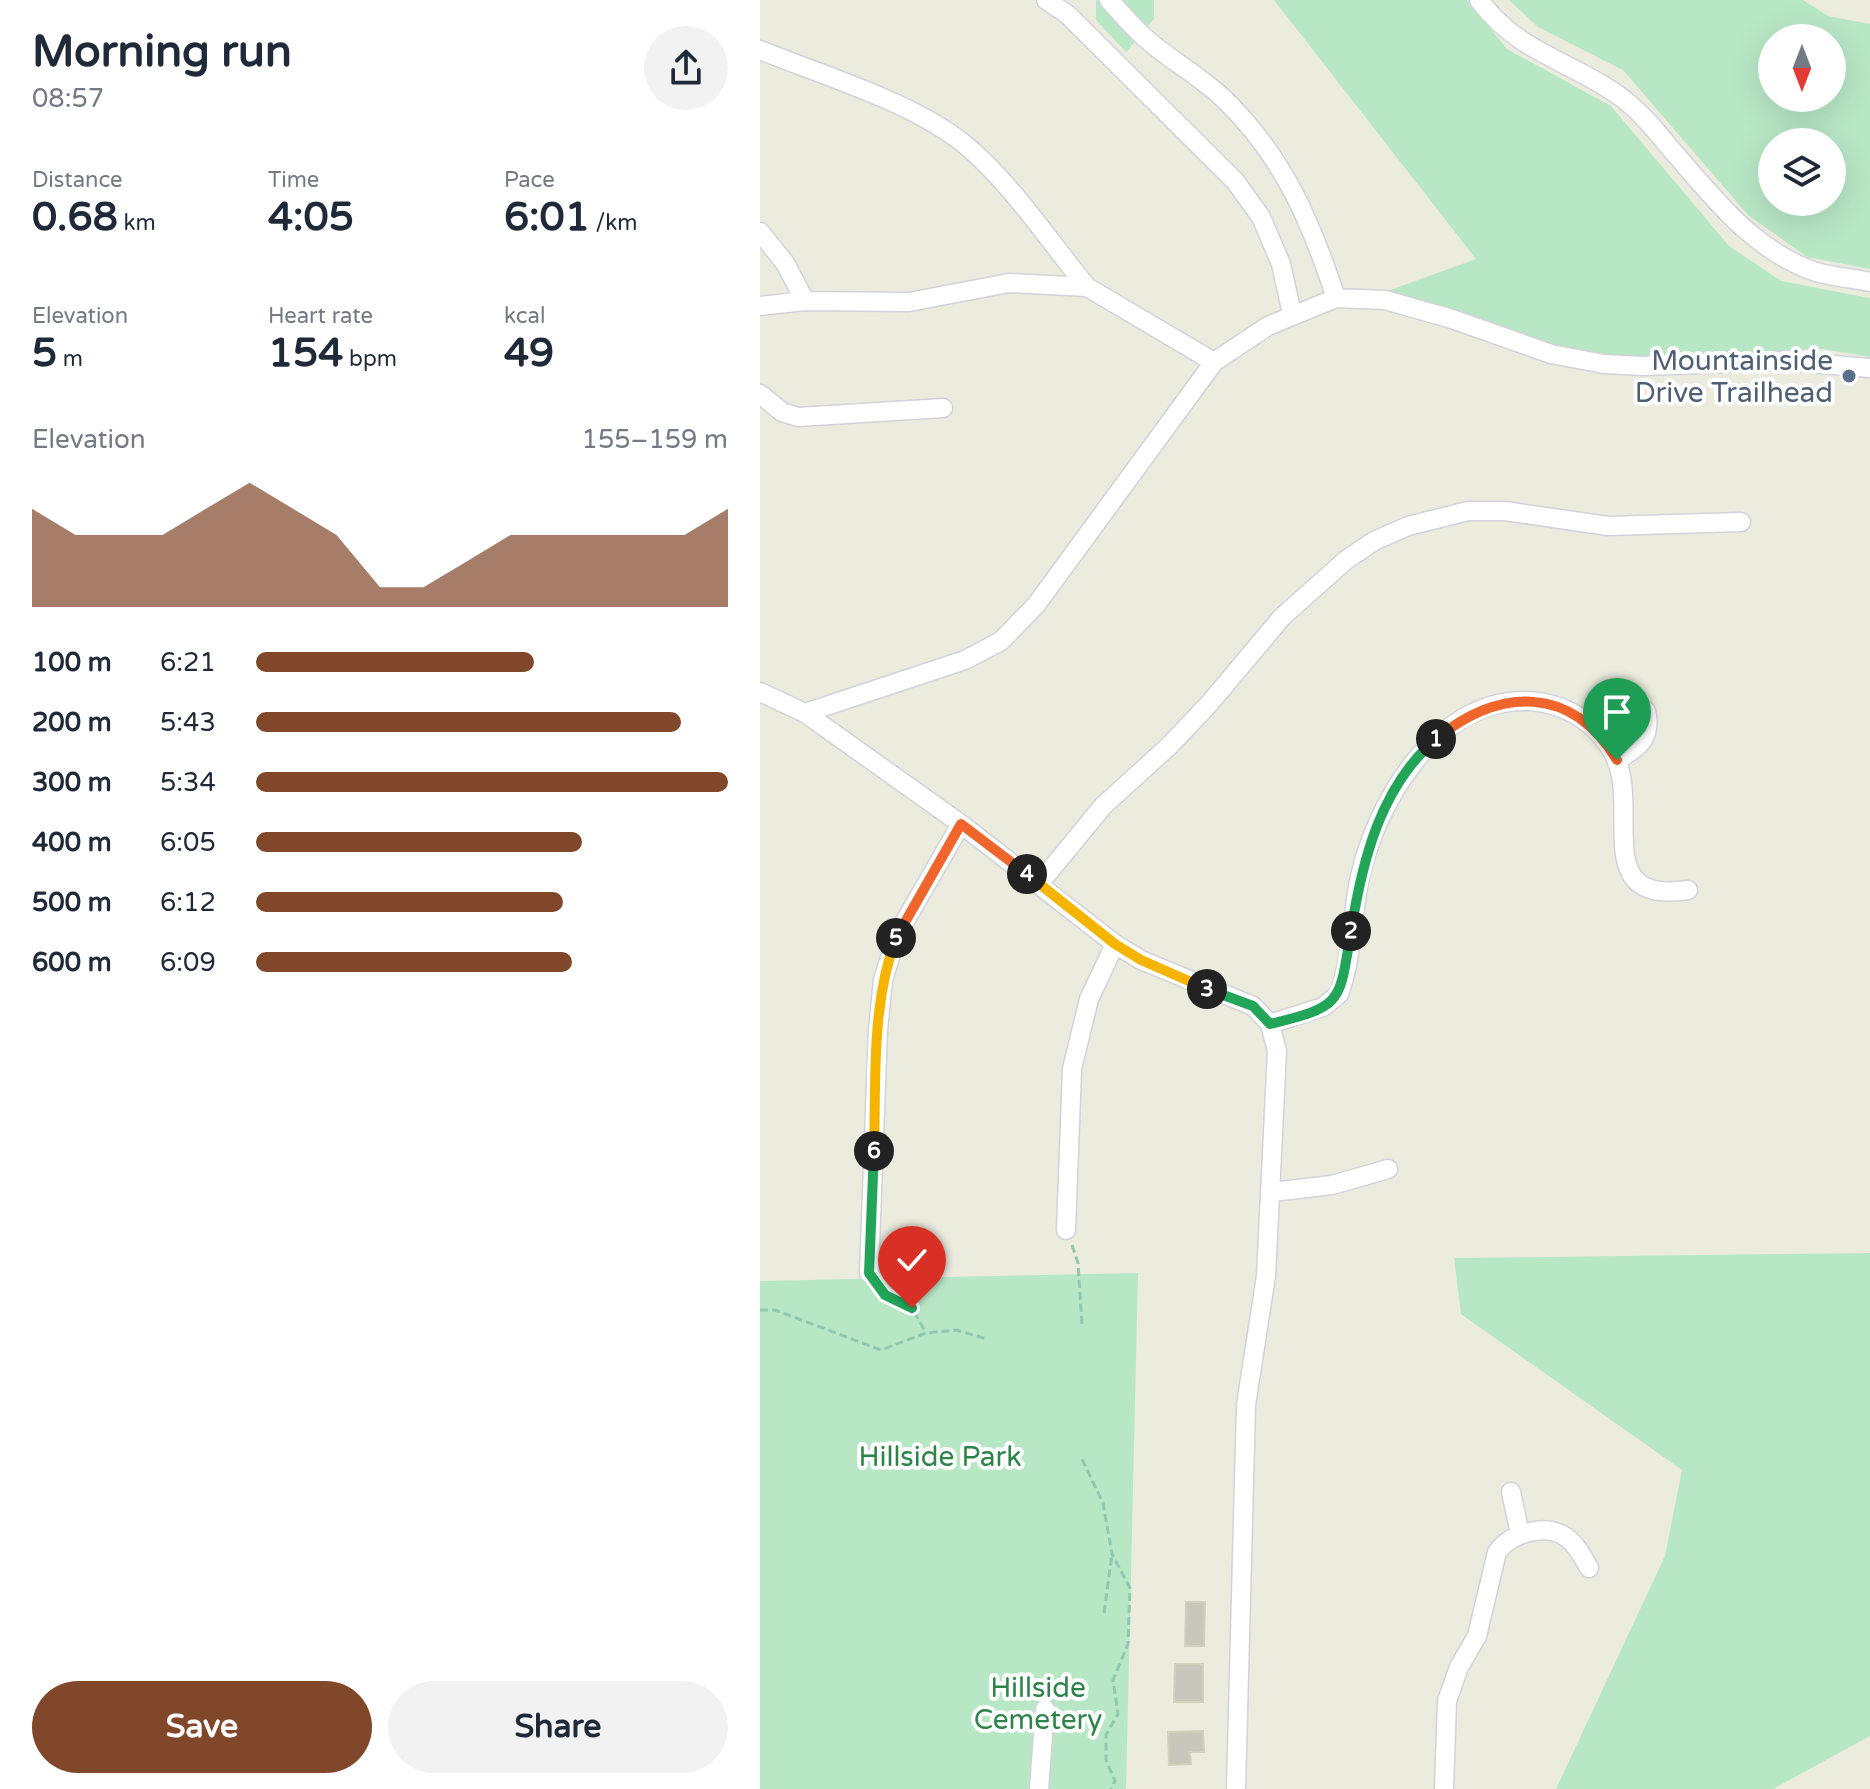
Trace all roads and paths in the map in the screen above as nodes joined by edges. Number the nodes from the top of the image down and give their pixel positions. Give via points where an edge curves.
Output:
1 (1046, 0) edge
2 (1109, 0) edge
3 (1479, 0) edge
4 (760, 50) edge
5 (760, 232) edge
6 (1870, 282) edge
7 (1087, 287) junction
8 (1336, 298) junction
9 (805, 301) junction
10 (760, 306) edge
11 (1292, 314) junction
12 (1214, 362) junction
13 (1870, 368) edge
14 (760, 394) edge
15 (943, 408) dead end
16 (1741, 522) dead end
17 (760, 692) edge
18 (805, 713) junction
19 (1589, 723) junction
20 (1617, 760) junction
21 (961, 824) junction
22 (1039, 884) junction
23 (1688, 890) dead end
24 (1115, 944) junction
25 (1270, 1024) junction
26 (1388, 1169) dead end
27 (1272, 1192) junction
28 (1066, 1230) joint
29 (869, 1273) joint
30 (760, 1310) edge
31 (1082, 1325) dead end
32 (926, 1333) junction
33 (987, 1339) dead end
34 (1082, 1459) dead end
35 (1511, 1492) dead end
36 (1520, 1534) junction
37 (1112, 1554) junction
38 (1589, 1568) dead end
39 (1104, 1613) dead end
40 (1045, 1709) dead end
41 (1039, 1789) edge
42 (1111, 1789) edge
43 (1236, 1789) edge
44 (1444, 1789) edge

1 - 11 street via 1067,14 1235,181 1261,217 1281,264
2 - 8 street via 1144,37 1227,101 1280,164
3 - 6 street via 1533,51 1638,110 1756,238 1809,269
4 - 7 street via 909,111 956,138 988,167
5 - 9 street via 785,263
7 - 9 street via 1009,283 909,302
7 - 12 street
8 - 11 street
8 - 13 street via 1385,300 1551,354 1604,364 1786,361
9 - 10 street
11 - 12 street
12 - 18 street via 1018,627 965,660
14 - 15 street via 782,412 798,417
16 - 22 street via 1608,526 1468,511 1374,541 1282,617 1209,704 1103,806
17 - 18 street
18 - 21 street
19 - 20 street
19 - 20 street via 1616,703 1646,711 1646,738
19 - 25 street via 1549,704 1503,703 1472,715 1428,747 1372,835 1339,994 1303,1016
20 - 23 street via 1624,798 1623,852 1630,874 1647,888
21 - 22 street
21 - 29 street via 897,935 883,980
22 - 24 street
24 - 25 street via 1253,1006
24 - 28 street via 1089,999 1072,1069
25 - 27 street via 1277,1060
26 - 27 street via 1332,1185
27 - 43 street via 1260,1327 1246,1405
28 - 31 path via 1078,1263
29 - 32 path via 885,1295 912,1308
30 - 32 path via 775,1310 881,1350
32 - 33 path via 956,1330
34 - 37 path via 1103,1503
35 - 36 street
36 - 38 street via 1564,1535
36 - 44 street via 1497,1552 1477,1636 1451,1685
37 - 39 path
37 - 42 path via 1130,1588 1128,1644 1113,1680 1118,1714 1106,1735 1106,1760 1115,1781
40 - 41 street

